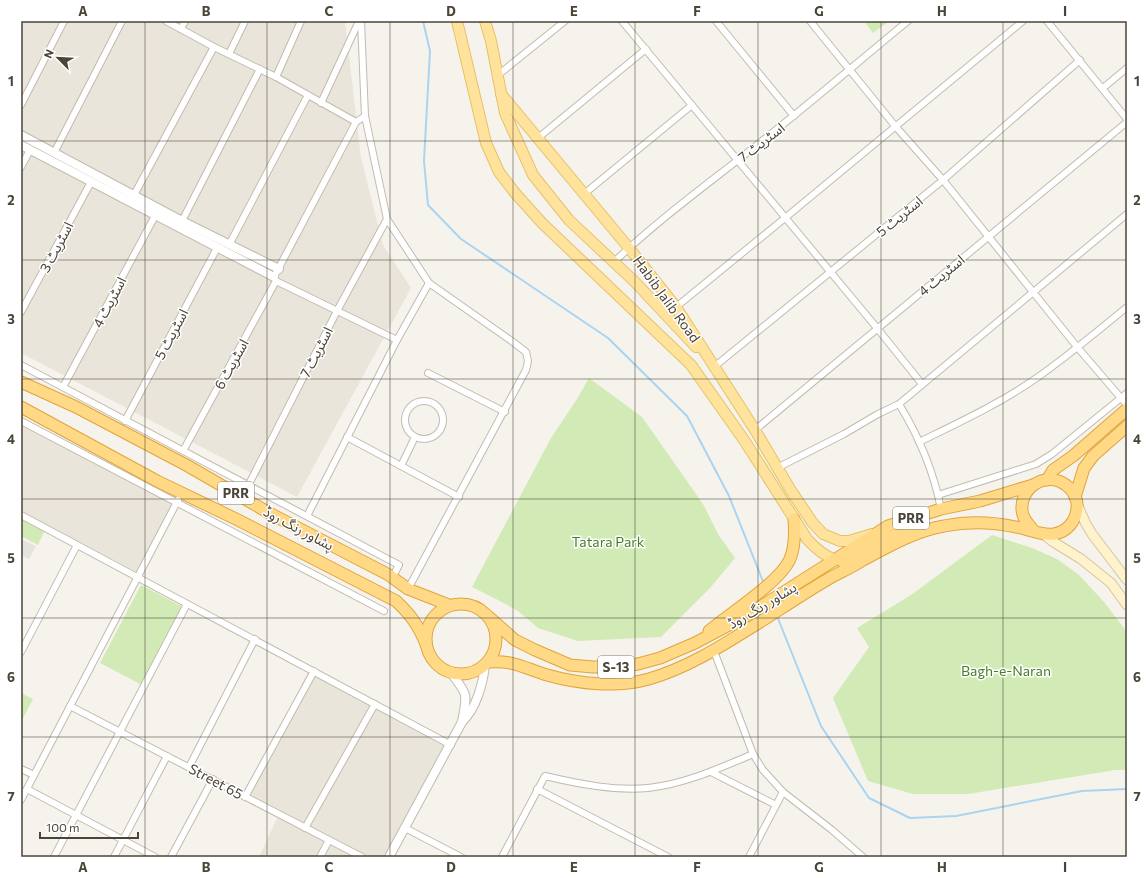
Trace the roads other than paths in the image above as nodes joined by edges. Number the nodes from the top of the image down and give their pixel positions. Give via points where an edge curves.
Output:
1 (64, 21) edge
2 (122, 21) edge
3 (166, 21) edge
4 (185, 21) edge
5 (245, 21) edge
6 (301, 21) edge
7 (360, 21) edge
8 (457, 21) edge
9 (485, 21) edge
10 (565, 21) edge
11 (622, 21) edge
12 (716, 21) edge
13 (810, 21) edge
14 (908, 21) edge
15 (1023, 21) edge
16 (1047, 21) edge
17 (181, 29) junction
18 (214, 47) junction
19 (646, 49) junction
20 (229, 54) junction
21 (1080, 60) junction
22 (1127, 68) edge
23 (260, 69) junction
24 (849, 69) junction
25 (498, 74) junction
26 (276, 77) junction
27 (1103, 88) junction
28 (501, 94) junction
29 (308, 95) junction
30 (321, 103) junction
31 (21, 105) edge
32 (692, 105) junction
33 (365, 116) junction
34 (794, 116) junction
35 (1127, 121) edge
36 (356, 122) junction
37 (896, 127) junction
38 (21, 135) edge
39 (538, 138) junction
40 (21, 145) edge
41 (30, 150) junction
42 (54, 153) junction
43 (738, 160) junction
44 (21, 167) edge
45 (943, 180) junction
46 (91, 182) junction
47 (117, 191) junction
48 (584, 194) junction
49 (134, 195) junction
50 (1127, 214) edge
51 (155, 216) junction
52 (785, 218) junction
53 (387, 219) junction
54 (182, 221) junction
55 (988, 236) junction
56 (229, 245) junction
57 (217, 248) junction
58 (629, 248) junction
59 (614, 262) junction
60 (279, 269) junction
61 (831, 273) junction
62 (275, 279) junction
63 (429, 283) junction
64 (1034, 291) junction
65 (676, 307) junction
66 (1127, 307) edge
67 (337, 311) junction
68 (21, 312) edge
69 (877, 328) junction
70 (397, 340) junction
71 (693, 344) junction
72 (1078, 348) junction
73 (683, 357) junction
74 (21, 365) edge
75 (714, 367) junction
76 (428, 373) dead end
77 (21, 382) edge
78 (922, 384) junction
79 (63, 387) junction
80 (1127, 393) edge
81 (1122, 398) junction
82 (899, 404) junction
83 (1127, 404) edge
84 (21, 407) edge
85 (1127, 409) edge
86 (505, 412) junction
87 (21, 421) edge
88 (125, 421) junction
89 (1127, 426) edge
90 (755, 430) junction
91 (347, 437) junction
92 (415, 437) junction
93 (919, 442) junction
94 (183, 451) junction
95 (401, 466) junction
96 (778, 468) junction
97 (1047, 480) junction
98 (1034, 485) junction
99 (248, 486) junction
100 (938, 495) junction
101 (459, 497) junction
102 (179, 498) junction
103 (1076, 501) junction
104 (941, 509) junction
105 (21, 515) edge
106 (307, 516) junction
107 (794, 519) junction
108 (920, 532) junction
109 (1039, 532) junction
110 (876, 533) junction
111 (77, 545) junction
112 (835, 560) junction
113 (138, 577) junction
114 (392, 578) junction
115 (1127, 580) edge
116 (408, 589) junction
117 (187, 604) junction
118 (1127, 604) edge
119 (449, 605) junction
120 (384, 611) dead end
121 (746, 616) joint
122 (489, 617) junction
123 (752, 626) joint
124 (255, 639) junction
125 (695, 643) junction
126 (426, 644) junction
127 (714, 651) junction
128 (21, 652) edge
129 (487, 663) junction
130 (314, 671) junction
131 (451, 673) junction
132 (375, 704) junction
133 (70, 706) junction
134 (462, 722) junction
135 (120, 731) junction
136 (451, 744) junction
137 (754, 754) junction
138 (167, 756) junction
139 (189, 767) junction
140 (21, 769) edge
141 (710, 772) junction
142 (34, 776) junction
143 (213, 779) junction
144 (26, 789) junction
145 (537, 789) junction
146 (783, 792) junction
147 (245, 797) junction
148 (21, 800) edge
149 (776, 805) junction
150 (76, 815) junction
151 (306, 828) junction
152 (405, 828) junction
153 (123, 840) junction
154 (329, 840) junction
155 (861, 856) edge
156 (54, 857) edge
157 (114, 857) edge
158 (155, 857) edge
159 (171, 857) edge
160 (320, 857) edge
161 (362, 857) edge
162 (389, 857) edge
163 (461, 857) edge
164 (502, 857) edge
165 (668, 857) edge
166 (749, 857) edge

1 - 31 street
2 - 42 street
3 - 17 street
4 - 17 street
5 - 20 street
6 - 26 street
7 - 30 street
7 - 33 street
8 - 73 main road via 486,143 499,172 542,223
9 - 25 main road
10 - 25 street
11 - 19 street
12 - 34 street
13 - 24 street
14 - 24 street, اسٹریٹ 7
15 - 37 street
16 - 21 street
17 - 18 street
18 - 20 street
18 - 49 street
19 - 32 street
19 - 39 street
20 - 23 street
21 - 27 street
21 - 45 street, اسٹریٹ 5
22 - 27 street
23 - 26 street
23 - 54 street
24 - 34 street, اسٹریٹ 7
24 - 37 street
25 - 28 main road
26 - 29 street
27 - 35 street
28 - 39 main road, Habib Jalib Road
28 - 59 main road via 509,124 533,175 569,220
29 - 30 street
29 - 56 street
30 - 36 street
32 - 43 street
32 - 48 street
33 - 36 street
33 - 53 street
34 - 43 street, اسٹریٹ 7
35 - 55 street, اسٹریٹ 4
36 - 60 street, اسٹریٹ 6
37 - 45 street
37 - 52 street
38 - 42 street
39 - 48 main road, Habib Jalib Road
40 - 41 street
41 - 44 street
41 - 46 street
42 - 47 street
43 - 52 street
43 - 58 street, اسٹریٹ 7 via 662,218
45 - 55 street
45 - 61 street, اسٹریٹ 5
46 - 47 street
46 - 68 street, اسٹریٹ 3
47 - 49 street
47 - 51 street
48 - 58 main road, Habib Jalib Road
49 - 54 street
50 - 64 street
51 - 57 street
51 - 79 street, اسٹریٹ 4
52 - 61 street
52 - 65 street
53 - 63 street
53 - 67 street, اسٹریٹ 7
54 - 56 street
55 - 64 street
55 - 69 street, اسٹریٹ 4
56 - 60 street
57 - 62 street
57 - 88 street, اسٹریٹ 5
58 - 59 street, اسٹریٹ 7
58 - 65 main road, Habib Jalib Road
59 - 71 main road
60 - 62 street, اسٹریٹ 6
61 - 69 street
61 - 75 street, اسٹریٹ 5
62 - 67 street
62 - 94 street, اسٹریٹ 6
63 - 70 street
63 - 86 street via 526,352 526,370
64 - 72 street
64 - 78 street
65 - 75 main road, Habib Jalib Road
66 - 72 street
67 - 70 street
67 - 99 street, اسٹریٹ 7
69 - 78 street
69 - 90 street, اسٹریٹ 4
70 - 91 street
71 - 73 main road
71 - 75 main road
72 - 81 street
72 - 93 street via 1037,378 997,402
73 - 107 main road via 744,440
74 - 79 street
75 - 90 main road, Habib Jalib Road
76 - 86 street
77 - 114 highway, پشاور رنگ روڈ / PRR via 188,466 271,514
78 - 82 street
79 - 88 street
80 - 81 street
81 - 83 street
81 - 100 street via 1036,464
82 - 93 street
82 - 96 street
84 - 102 highway, پشاور رنگ روڈ / PRR via 157,481
85 - 97 highway via 1053,470
86 - 101 street
87 - 102 street
88 - 94 street
89 - 103 highway via 1093,456 1084,468
90 - 96 main road, Habib Jalib Road
91 - 95 street
91 - 106 street
92 - 92 street via 433,437 441,428 443,422 437,405 425,401 413,404 409,409 405,421 410,433
92 - 95 street
93 - 100 street
94 - 99 street
95 - 101 street
96 - 110 main road, Habib Jalib Road via 803,510 823,534 844,542
97 - 98 highway
97 - 103 highway via 1054,480 1067,486
98 - 104 highway, پشاور رنگ روڈ / PRR
98 - 109 highway via 1024,496 1022,510 1027,523
99 - 106 street
100 - 104 street
101 - 116 street
102 - 113 street
102 - 120 street
102 - 126 highway, پشاور رنگ روڈ / PRR via 238,520 396,601 416,622
103 - 109 highway via 1075,518 1066,529 1053,535
103 - 115 main road via 1092,534
104 - 110 highway, پشاور رنگ روڈ / PRR via 895,523
105 - 111 street
106 - 114 street via 399,565
107 - 112 main road via 817,550
107 - 125 highway via 793,550 783,571
108 - 109 highway, پشاور رنگ روڈ / PRR via 972,523 1001,524
108 - 112 highway via 898,534 878,541 850,559
108 - 123 highway, پشاور رنگ روڈ / PRR via 880,551
109 - 118 main road via 1081,559 1111,583
110 - 112 highway, پشاور رنگ روڈ / PRR
111 - 113 street
111 - 128 street
112 - 121 highway, پشاور رنگ روڈ / PRR
113 - 117 street
113 - 133 street
114 - 116 highway, پشاور رنگ روڈ / PRR
116 - 119 highway, پشاور رنگ روڈ / PRR
117 - 124 street
117 - 135 street
119 - 122 highway via 471,605
119 - 126 highway via 434,616 428,625
121 - 125 highway, پشاور رنگ روڈ / S-13
122 - 125 highway, پشاور رنگ روڈ / S-13 via 515,640 570,665 616,667 638,664
122 - 129 highway via 496,640
123 - 127 highway, پشاور رنگ روڈ / S-13
124 - 130 street
124 - 139 street
126 - 131 highway via 428,654 434,662
127 - 129 highway, پشاور رنگ روڈ / S-13 via 648,679 612,684 578,682 546,675 515,663
127 - 137 street
129 - 131 highway via 479,670 466,674
129 - 134 street via 475,703
130 - 132 street
130 - 147 street
131 - 134 street via 465,694
132 - 136 street
132 - 151 street
133 - 135 street, Street 65
133 - 142 street
134 - 136 street
135 - 138 street, Street 65
135 - 150 street
136 - 152 street
137 - 141 street
137 - 146 street via 763,770
138 - 139 street, Street 65
138 - 153 street
139 - 143 street, Street 65
140 - 142 street
141 - 145 street via 648,788 605,788 545,776
141 - 149 street
142 - 144 street
143 - 147 street, Street 65
143 - 159 street
144 - 148 street
144 - 150 street
145 - 164 street
145 - 165 street
146 - 149 street
146 - 155 street
147 - 151 street, Street 65
149 - 166 street
150 - 153 street
150 - 156 street
151 - 154 street, Street 65
152 - 162 street
152 - 163 street
153 - 157 street
153 - 158 street
154 - 160 street
154 - 161 street, Street 65

